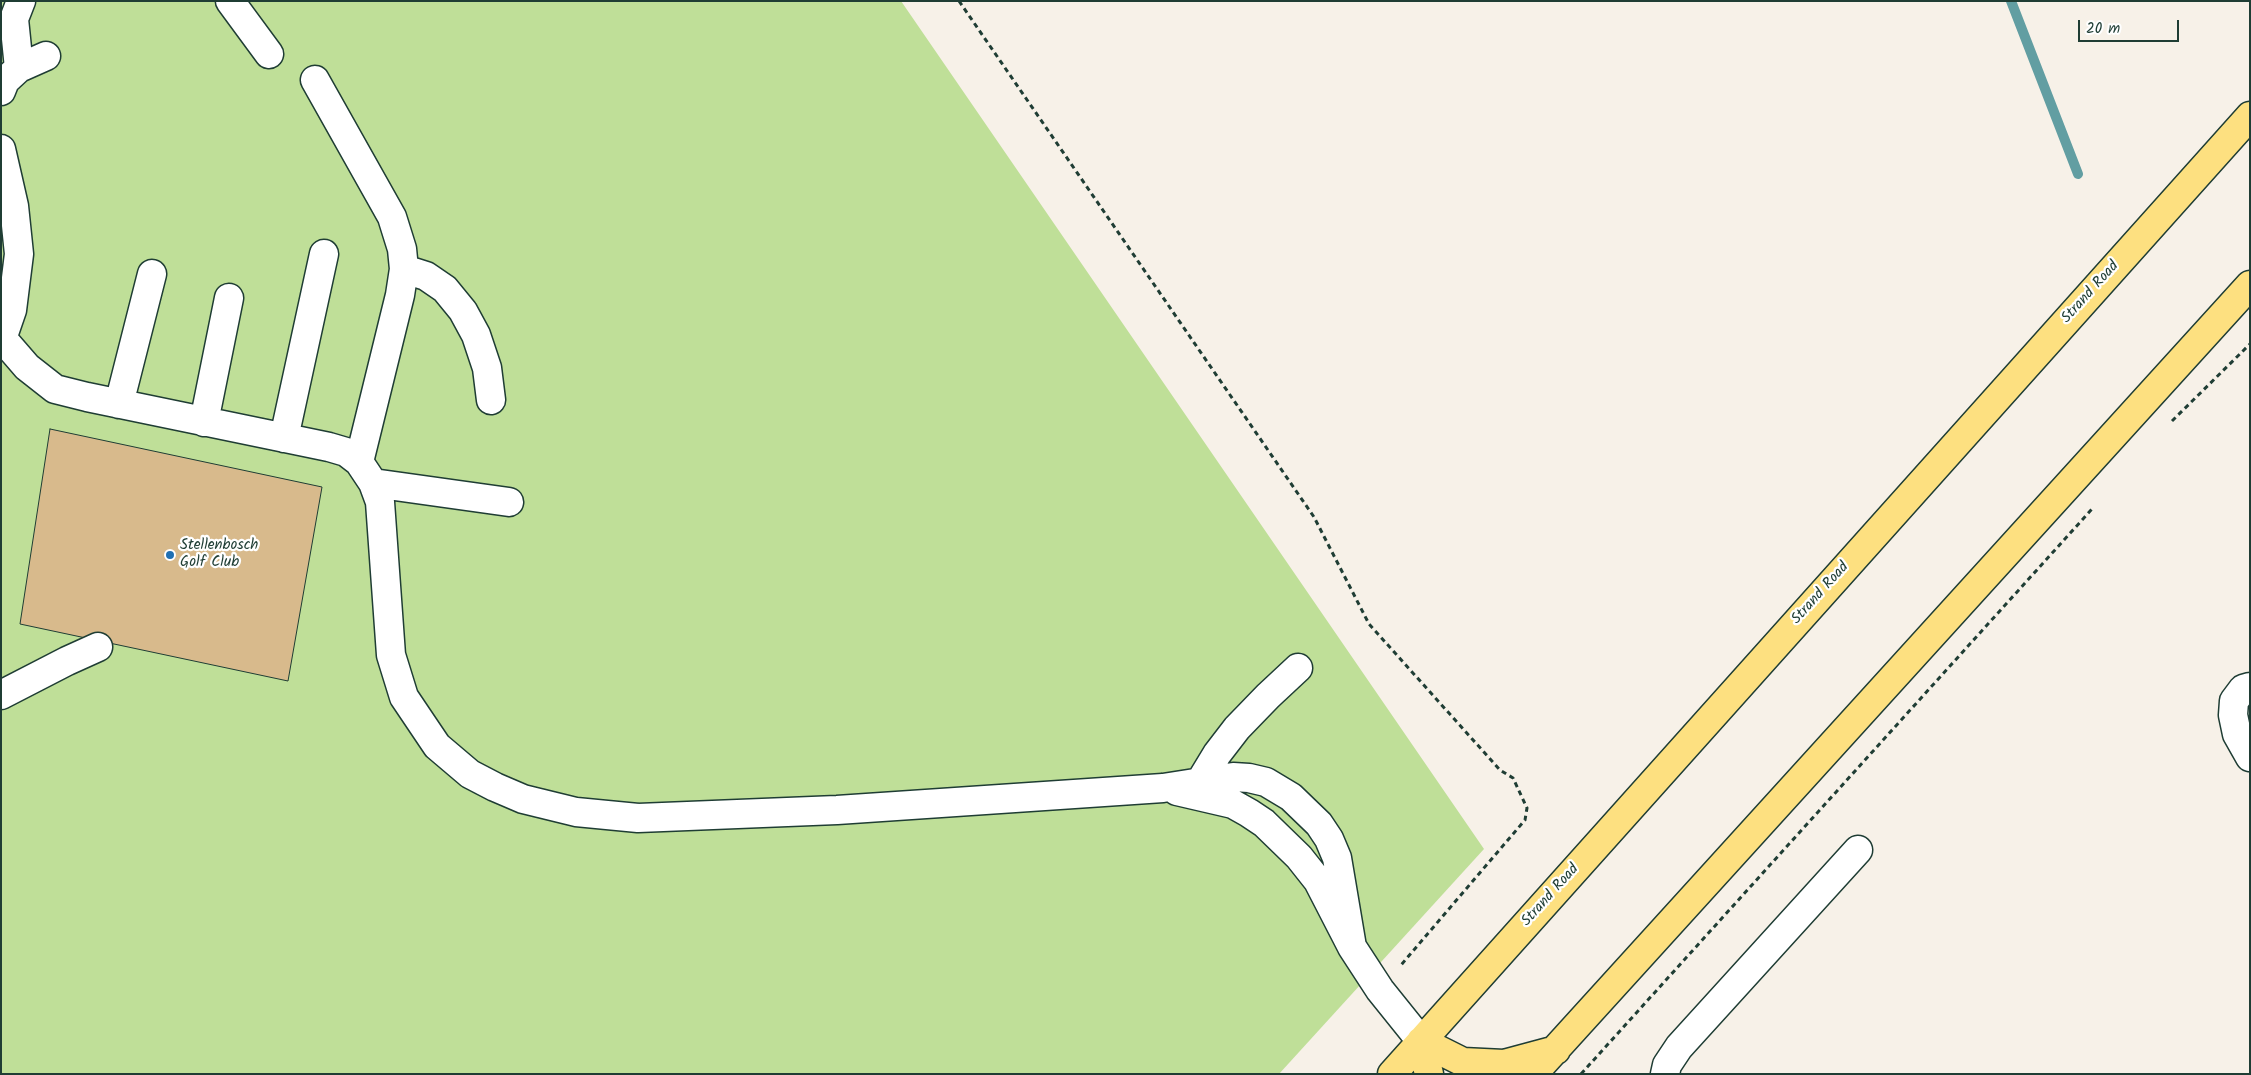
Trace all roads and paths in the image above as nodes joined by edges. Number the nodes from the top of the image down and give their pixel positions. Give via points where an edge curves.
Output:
1 (21, 1) edge
2 (230, 1) edge
3 (958, 1) edge
4 (269, 54) dead end
5 (46, 56) dead end
6 (20, 68) junction
7 (315, 80) dead end
8 (1, 91) edge
9 (2250, 116) edge
10 (1, 149) edge
11 (324, 254) dead end
12 (404, 269) junction
13 (152, 274) dead end
14 (2250, 285) edge
15 (229, 298) dead end
16 (1, 338) edge
17 (1, 342) edge
18 (2250, 344) edge
19 (491, 400) dead end
20 (119, 404) junction
21 (204, 422) junction
22 (2166, 427) dead end
23 (284, 438) junction
24 (366, 472) junction
25 (509, 502) dead end
26 (2095, 506) dead end
27 (98, 647) dead end
28 (1298, 668) dead end
29 (2250, 687) edge
30 (1, 695) edge
31 (2250, 758) edge
32 (1200, 782) junction
33 (1163, 788) junction
34 (1858, 850) dead end
35 (1352, 947) junction
36 (1380, 990) junction
37 (1421, 1041) junction
38 (1557, 1050) junction
39 (1392, 1074) edge
40 (1429, 1074) edge
41 (1533, 1074) edge
42 (1580, 1074) edge
43 (1665, 1074) edge

1 - 6 street via 14,19
2 - 4 street
3 - 36 path via 1314,517 1370,624 1500,770 1513,778 1527,808 1525,820
5 - 6 street
6 - 8 street via 5,81
7 - 12 street via 392,218 402,248
9 - 37 main road, Strand Road
10 - 16 street via 14,206 19,254 12,310
11 - 23 street
12 - 19 street via 426,276 439,285 463,310 487,368
12 - 24 street
13 - 20 street
14 - 38 main road
15 - 21 street
16 - 17 street
16 - 20 street via 27,367 55,389
18 - 22 path
20 - 21 street
21 - 23 street
23 - 24 street via 346,452
24 - 25 street
24 - 33 street via 380,502 391,655 404,697 437,746 470,774 523,799 576,812 638,818 837,810
26 - 42 path
27 - 30 street
28 - 32 street via 1237,728
29 - 31 street via 2243,689 2234,701 2233,715 2237,734
32 - 33 street
32 - 35 street via 1233,777 1266,782 1291,797 1319,824 1337,858
33 - 35 street via 1233,804 1264,823 1318,881
34 - 43 street via 1679,1047
35 - 36 street
36 - 37 street
37 - 38 main road via 1463,1062 1504,1064
37 - 39 main road, Strand Road
37 - 40 main road
38 - 41 main road

